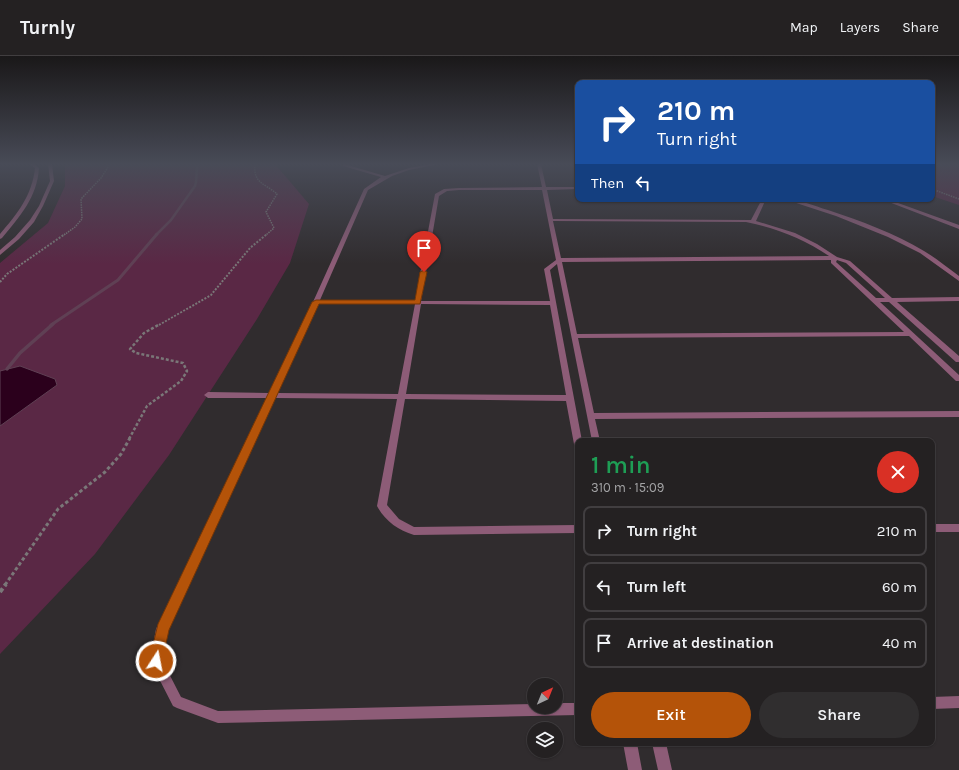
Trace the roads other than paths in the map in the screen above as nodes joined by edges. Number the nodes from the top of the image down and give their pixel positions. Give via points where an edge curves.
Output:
1 (30, 197) edge
2 (45, 197) edge
3 (362, 197) edge
4 (437, 197) edge
5 (546, 197) edge
6 (763, 202) edge
7 (796, 202) edge
8 (891, 202) edge
9 (551, 220) junction
10 (753, 222) junction
11 (959, 228) edge
12 (0, 237) edge
13 (0, 253) edge
14 (835, 258) junction
15 (559, 260) junction
16 (959, 279) edge
17 (959, 299) edge
18 (874, 300) junction
19 (891, 300) junction
20 (316, 302) junction
21 (418, 302) junction
22 (553, 303) junction
23 (911, 334) junction
24 (574, 336) junction
25 (959, 360) edge
26 (959, 379) edge
27 (208, 395) dead end
28 (272, 396) junction
29 (401, 397) junction
30 (570, 398) junction
31 (959, 414) edge
32 (590, 416) junction
33 (577, 438) edge
34 (595, 438) edge
35 (935, 528) edge
36 (959, 528) edge
37 (575, 529) edge
38 (959, 702) edge
39 (935, 703) edge
40 (575, 710) edge
41 (631, 746) edge
42 (660, 746) edge
43 (635, 770) edge
44 (665, 770) edge

1 - 12 street via 24,209
2 - 13 street via 27,227
3 - 20 street
4 - 21 street
5 - 9 street
6 - 10 street
7 - 16 street via 896,239 923,253
8 - 11 street
9 - 10 street via 725,219
9 - 15 street
10 - 14 street via 803,239
14 - 15 street
14 - 18 street via 833,262
14 - 19 street via 848,262
15 - 22 street via 547,269
15 - 24 street
17 - 19 street
18 - 19 street
18 - 23 street
19 - 25 street
20 - 21 street
20 - 28 street
21 - 22 street
21 - 29 street
22 - 30 street
23 - 24 street
23 - 26 street
24 - 32 street
27 - 28 street
28 - 29 street
28 - 40 street via 162,629 156,661 177,702 218,716
29 - 30 street
29 - 37 street via 382,506 388,516 400,526 414,531
30 - 33 street
31 - 32 street
32 - 34 street
35 - 36 street
38 - 39 street
41 - 43 street
42 - 44 street

